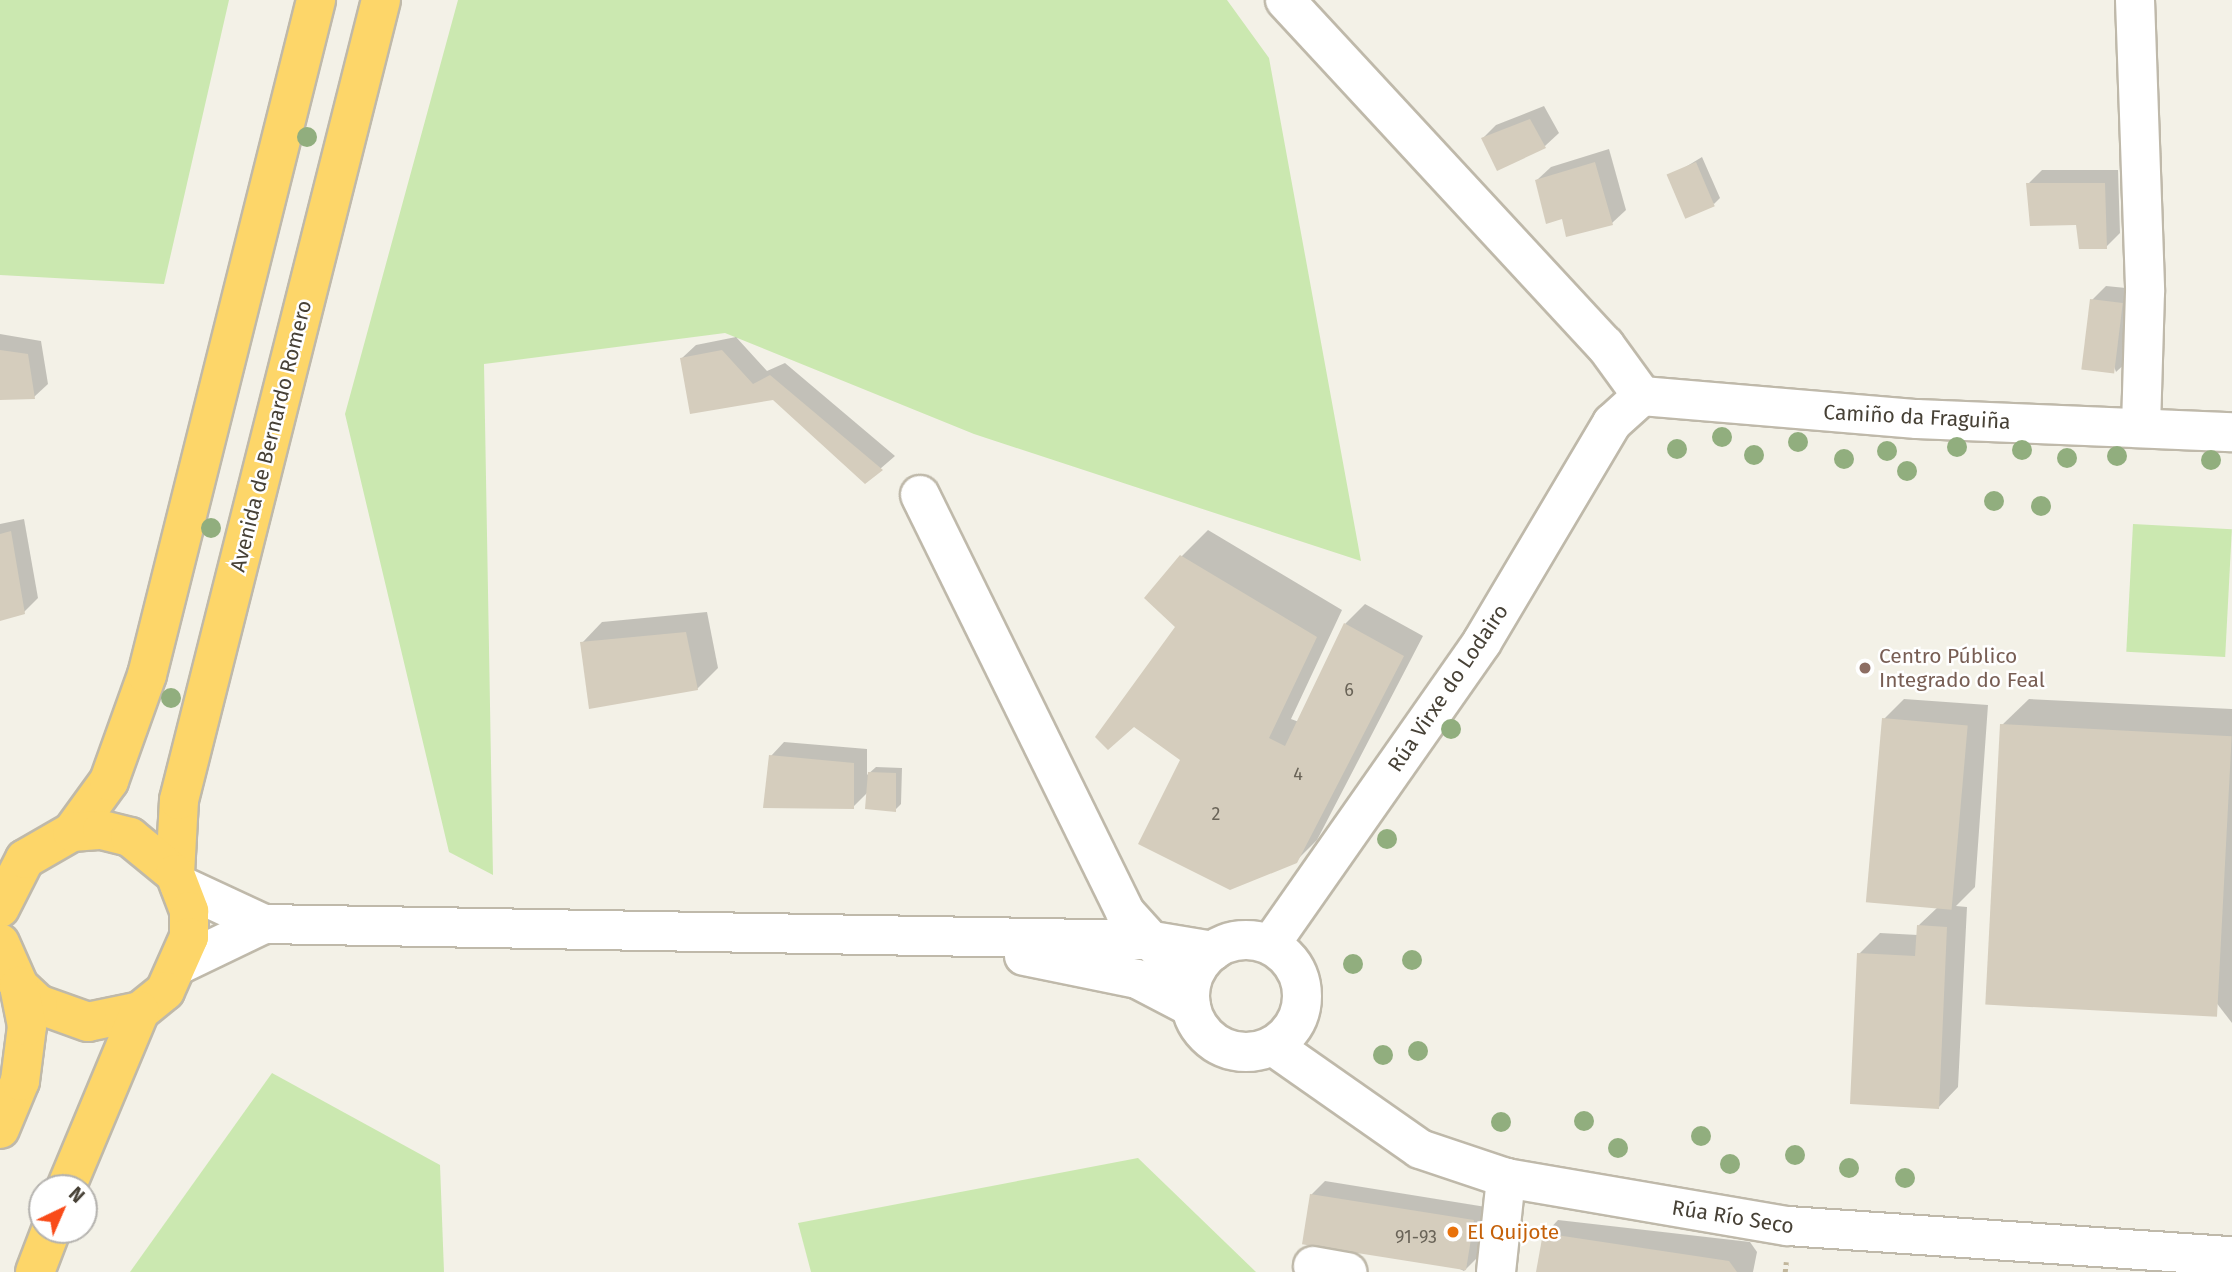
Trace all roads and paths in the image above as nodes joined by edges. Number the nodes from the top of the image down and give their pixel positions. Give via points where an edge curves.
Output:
1 (316, 0) edge
2 (381, 0) edge
3 (1285, 0) edge
4 (2135, 0) edge
5 (1642, 397) junction
6 (2141, 428) junction
7 (2232, 432) edge
8 (920, 495) dead end
9 (72, 832) junction
10 (178, 880) junction
11 (3, 893) edge
12 (264, 924) junction
13 (943, 939) junction
14 (1147, 940) junction
15 (1270, 945) junction
16 (1213, 951) junction
17 (5, 960) edge
18 (183, 963) junction
19 (1191, 996) junction
20 (140, 1010) junction
21 (1273, 1046) junction
22 (0, 1129) edge
23 (72, 1174) edge
24 (1506, 1178) junction
25 (46, 1244) edge
26 (2232, 1256) edge
27 (35, 1272) edge
28 (1496, 1272) edge

1 - 9 highway via 147,675 109,781
2 - 10 highway, Avenida de Bernardo Romero via 179,800
3 - 5 street via 1605,345
4 - 6 street via 2145,292
5 - 6 street, Camiño da Fraguiña
5 - 15 street, Rúa Virxe do Lodairo via 1612,423 1482,642
6 - 7 street, Camiño da Fraguiña
8 - 14 street via 1125,912
9 - 10 highway via 130,837
9 - 11 highway via 24,859
10 - 12 street
10 - 18 highway, Avenida de Bernardo Romero via 189,924
12 - 13 street
12 - 18 street
13 - 14 street
13 - 19 street via 1137,979
14 - 16 street
14 - 19 street
15 - 16 street via 1241,940
15 - 21 street via 1296,969 1303,1004 1297,1021
16 - 19 street
17 - 20 highway via 62,1017 101,1021
17 - 22 highway via 27,1026 20,1081
18 - 20 highway via 165,991
19 - 21 street via 1215,1044 1244,1053
20 - 23 highway
21 - 24 street, Rúa Río Seco via 1420,1149
24 - 26 street, Rúa Río Seco via 1788,1226
24 - 28 street
25 - 27 highway

